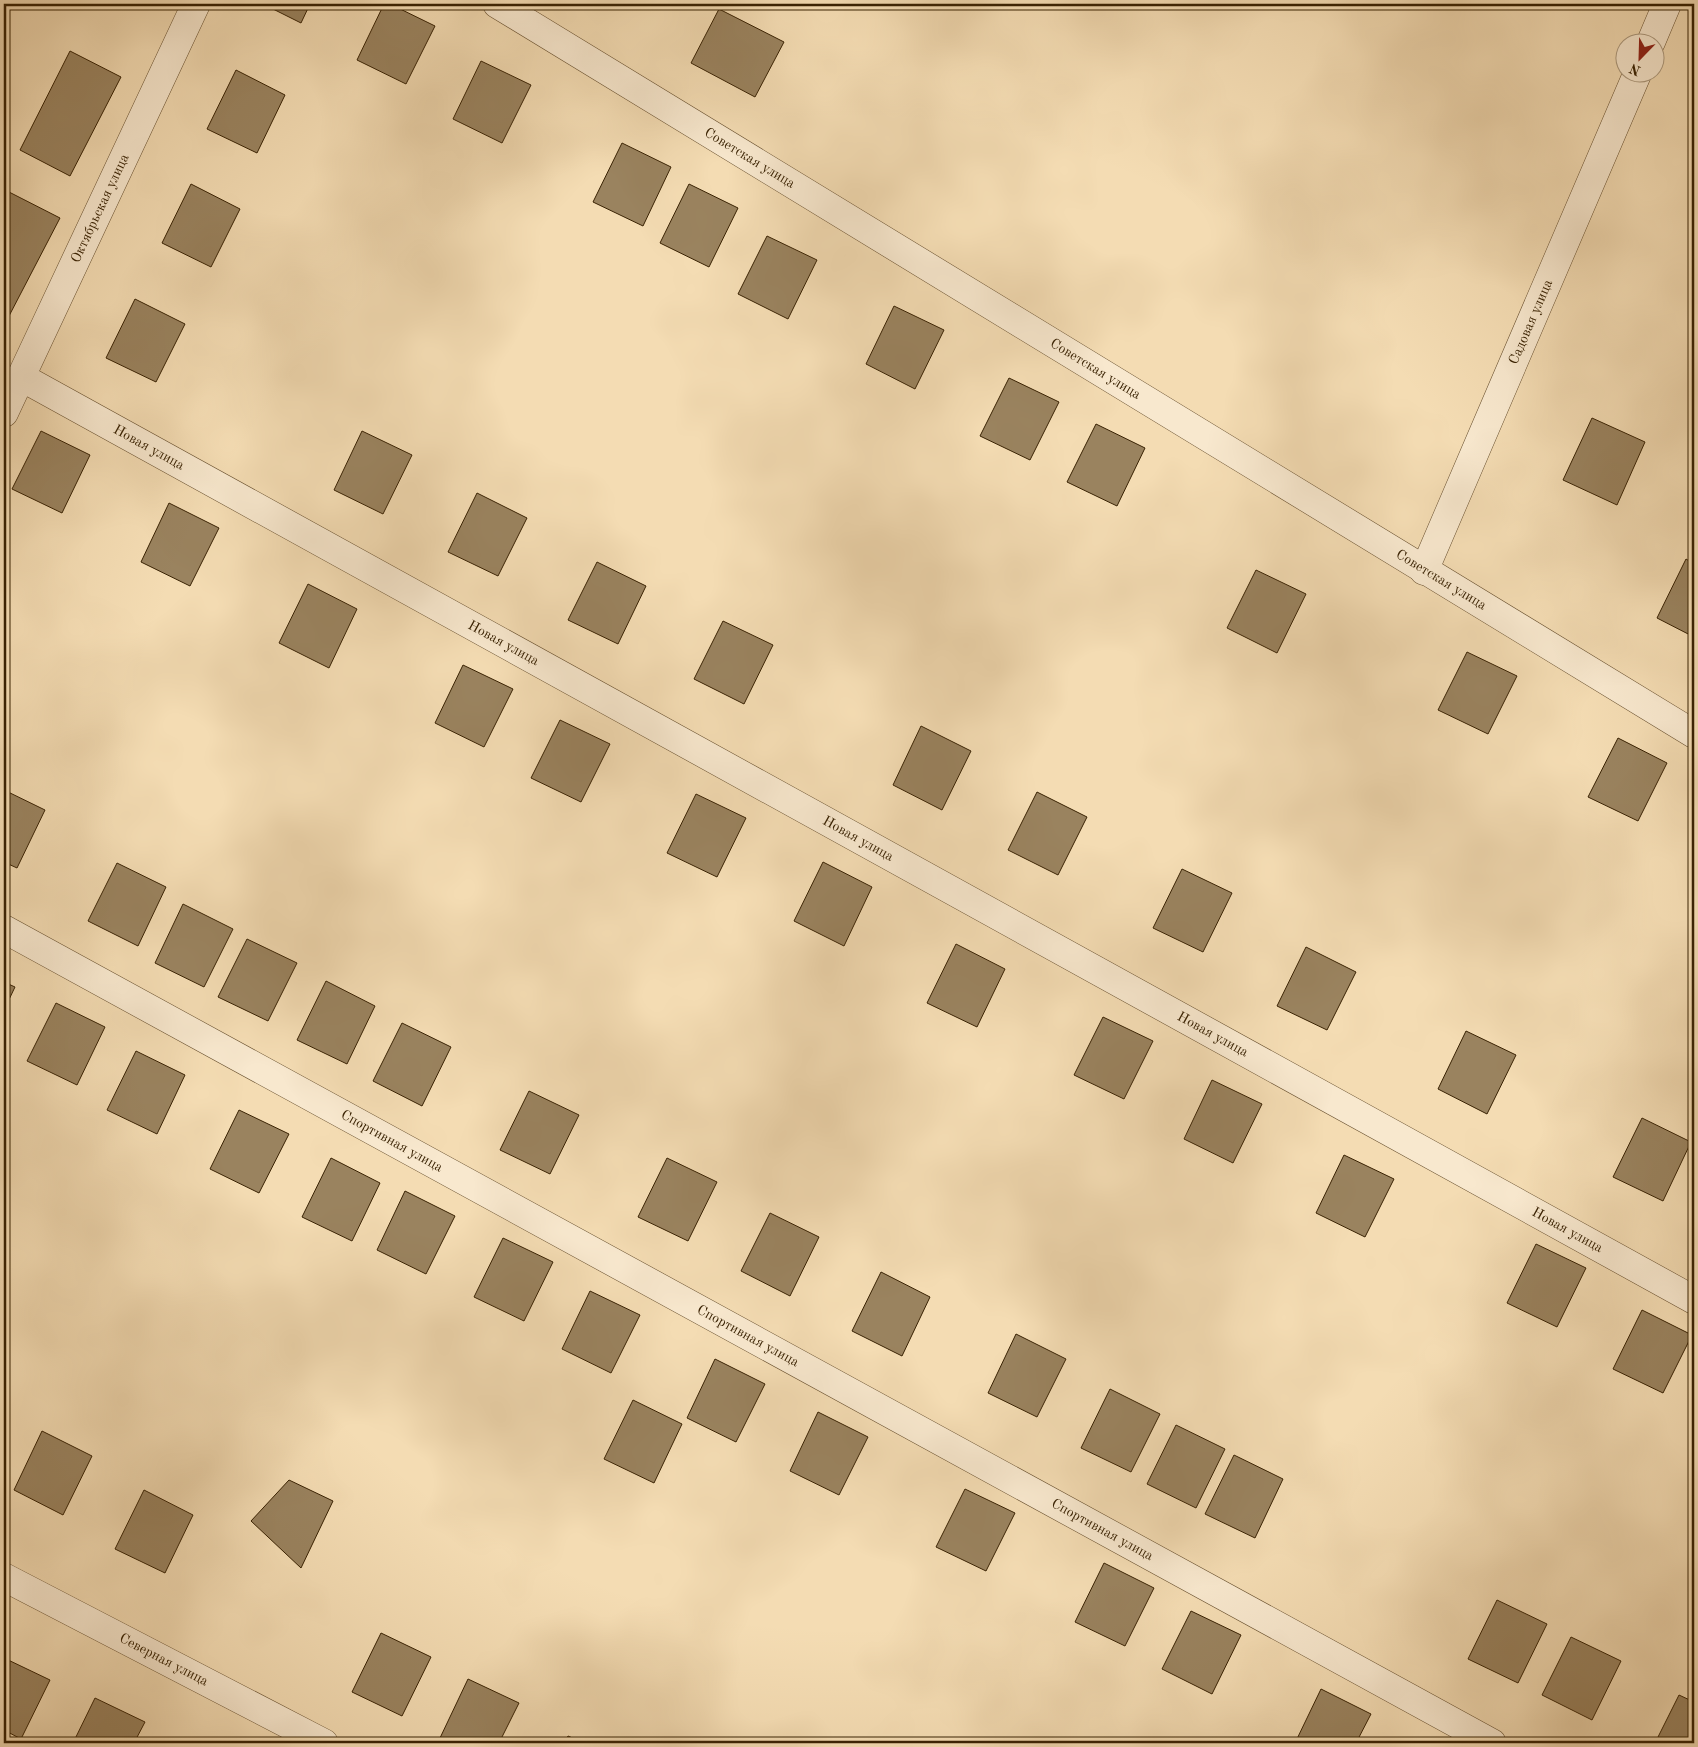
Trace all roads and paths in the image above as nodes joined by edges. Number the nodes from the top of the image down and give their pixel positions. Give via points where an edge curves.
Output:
1 (196, 4) edge
2 (497, 4) edge
3 (1667, 4) edge
4 (1655, 32) edge
5 (1634, 82) edge
6 (21, 377) junction
7 (4, 413) edge
8 (1424, 571) junction
9 (1694, 734) edge
10 (4, 929) edge
11 (1694, 1300) edge
12 (4, 1577) edge
13 (324, 1743) edge
14 (1492, 1743) edge

1 - 6 street, Октябрьская улица
2 - 8 street, Советская улица
3 - 4 street
5 - 8 street, Садовая улица
6 - 7 street, Октябрьская улица
6 - 11 street, Новая улица
8 - 9 street, Советская улица
10 - 14 street, Спортивная улица
12 - 13 street, Северная улица

